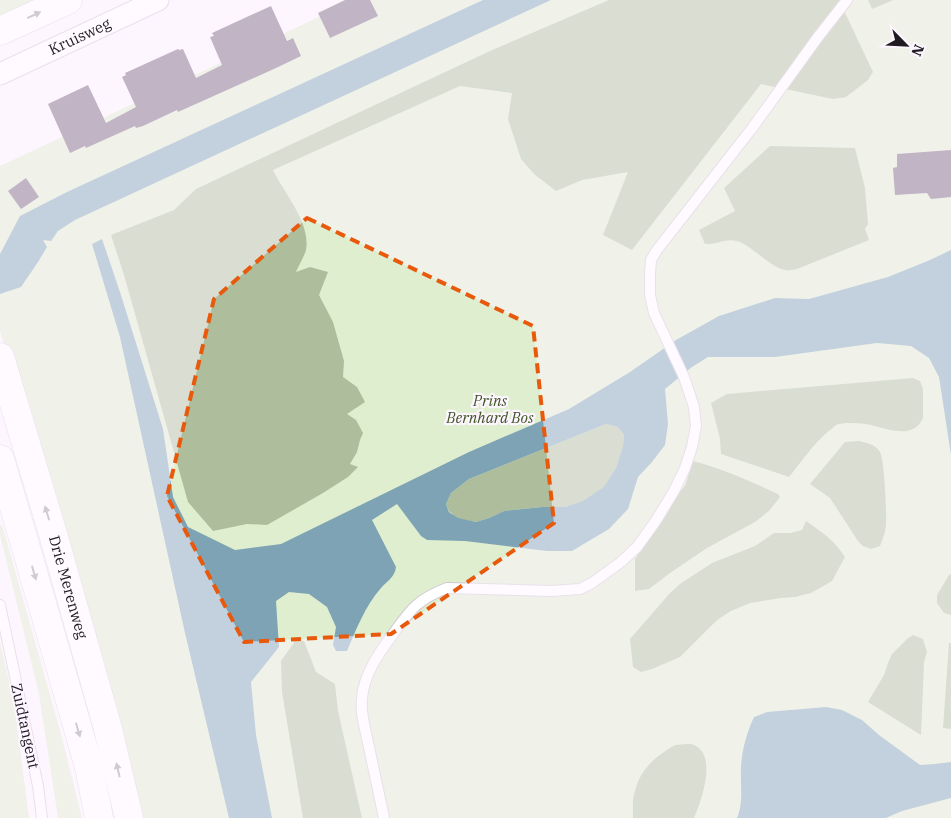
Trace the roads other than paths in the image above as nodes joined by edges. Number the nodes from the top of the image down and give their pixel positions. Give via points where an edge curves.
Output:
1 (68, 0) edge
2 (158, 0) edge
3 (847, 0) edge
4 (0, 31) edge
5 (0, 74) edge
6 (1, 362) edge
7 (0, 459) edge
8 (0, 605) edge
9 (42, 818) edge
10 (99, 818) edge
11 (129, 818) edge
12 (384, 818) edge

4 -> 1 highway
2 - 5 street, Kruisweg
3 - 12 lane via 652,260 650,295 654,313 684,377 694,407 696,426 685,468 674,491 637,547 621,562 580,589 447,588 418,603 407,615 371,668 362,699
11 -> 6 highway, Drie Merenweg via 103,710
7 -> 10 highway, Drie Merenweg via 88,767
8 - 9 lane, Zuidtangent

